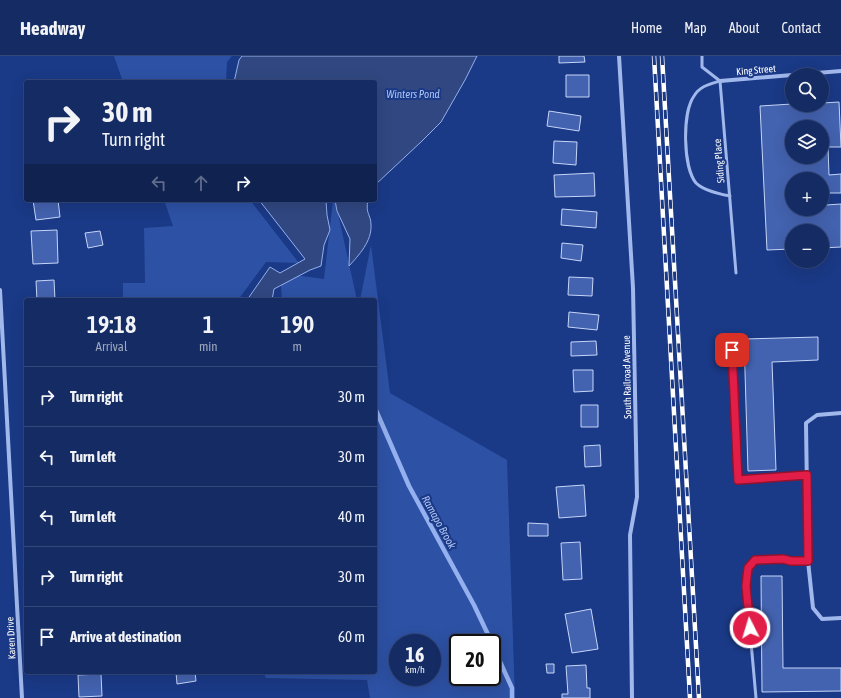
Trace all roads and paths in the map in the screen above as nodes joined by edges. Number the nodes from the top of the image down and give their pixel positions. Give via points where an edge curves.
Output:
1 (619, 56) edge
2 (702, 56) edge
3 (841, 71) edge
4 (720, 81) junction
5 (730, 196) junction
6 (736, 273) dead end
7 (0, 290) edge
8 (732, 350) dead end
9 (2, 354) edge
10 (841, 412) edge
11 (807, 475) junction
12 (808, 561) junction
13 (841, 618) edge
14 (22, 698) edge
15 (632, 698) edge
16 (756, 698) edge

1 - 15 street, South Railroad Avenue via 633,296 637,497 630,535
2 - 4 lane via 702,67
3 - 4 street, King Street
4 - 5 lane, Siding Place
4 - 5 lane via 705,85 694,94 690,102 686,122 688,154 691,174 697,184
5 - 6 lane, Siding Place
7 - 9 street, Karen Drive
8 - 11 lane via 738,480
9 - 14 street, Karen Drive
10 - 11 street via 817,415 806,423
11 - 12 street
12 - 13 street via 813,608 822,619
12 - 16 lane via 755,560 748,568 746,586

